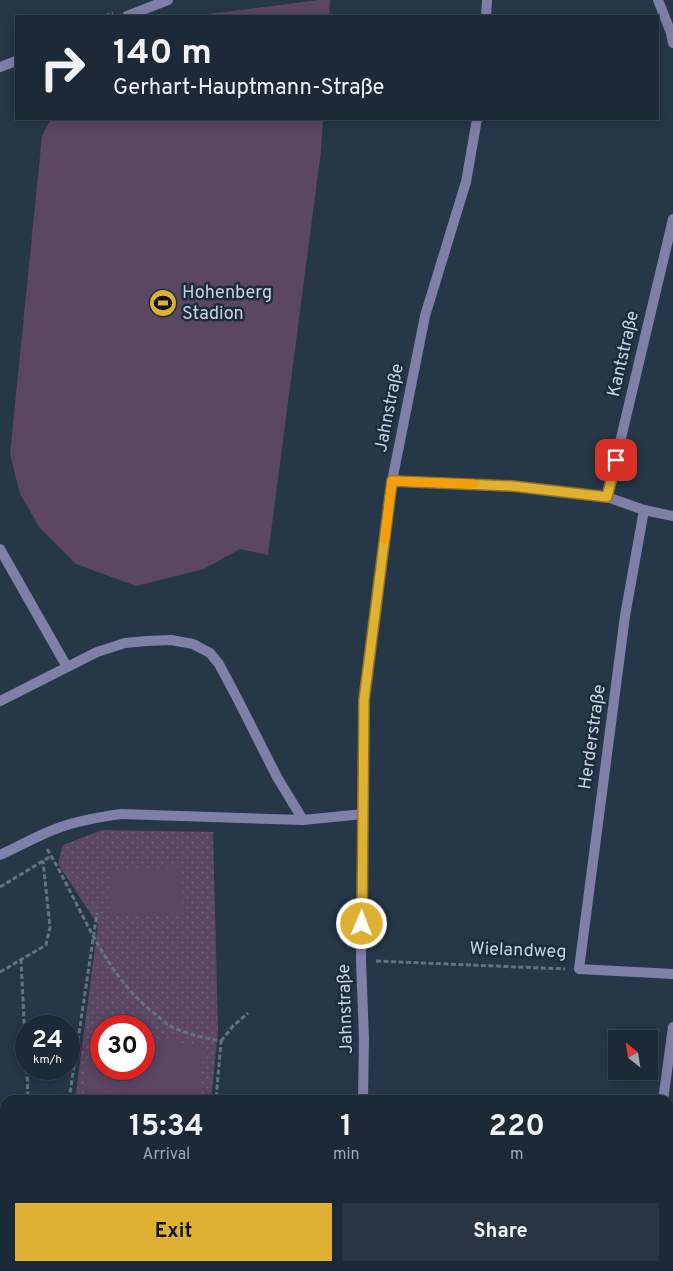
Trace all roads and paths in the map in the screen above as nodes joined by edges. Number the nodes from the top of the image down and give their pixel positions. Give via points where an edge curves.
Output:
1 (168, 0) edge
2 (487, 0) edge
3 (658, 0) edge
4 (130, 15) edge
5 (486, 15) edge
6 (673, 43) edge
7 (15, 61) edge
8 (0, 67) edge
9 (477, 120) edge
10 (673, 219) edge
11 (392, 481) junction
12 (607, 497) junction
13 (644, 510) junction
14 (673, 516) edge
15 (0, 549) edge
16 (67, 667) junction
17 (0, 701) edge
18 (363, 814) junction
19 (303, 820) junction
20 (39, 836) junction
21 (0, 855) edge
22 (51, 856) junction
23 (44, 861) junction
24 (0, 887) edge
25 (97, 913) dead end
26 (93, 936) junction
27 (21, 959) junction
28 (361, 961) junction
29 (578, 969) junction
30 (0, 972) edge
31 (673, 974) edge
32 (248, 1013) dead end
33 (24, 1015) edge
34 (673, 1027) edge
35 (221, 1041) junction
36 (27, 1080) edge
37 (28, 1095) edge
38 (70, 1095) edge
39 (216, 1095) edge
40 (363, 1095) edge
41 (664, 1095) edge

1 - 4 street
2 - 5 street
3 - 6 street
7 - 8 street
9 - 11 street, Jahnstraße via 466,182 425,316
10 - 12 street, Kantstraße
11 - 12 street via 512,486
11 - 18 street, Jahnstraße via 364,700
12 - 13 street
13 - 14 street
13 - 29 street, Herderstraße via 625,616
15 - 16 street
16 - 17 street
16 - 19 street via 97,652 146,640 193,644 210,653 219,664 277,778
18 - 19 street
18 - 28 street, Jahnstraße
19 - 20 street via 121,814 79,821
20 - 21 street
20 - 22 path
22 - 23 path
22 - 26 path
23 - 24 path
23 - 27 path via 50,927 46,945
25 - 26 path
26 - 35 path via 120,979 141,1004 169,1025 201,1038
26 - 38 path
27 - 30 path
27 - 33 path
28 - 29 path, Wielandweg
28 - 40 street, Jahnstraße
29 - 31 street, Wielandweg
32 - 35 path
34 - 41 street
35 - 39 path
36 - 37 path

